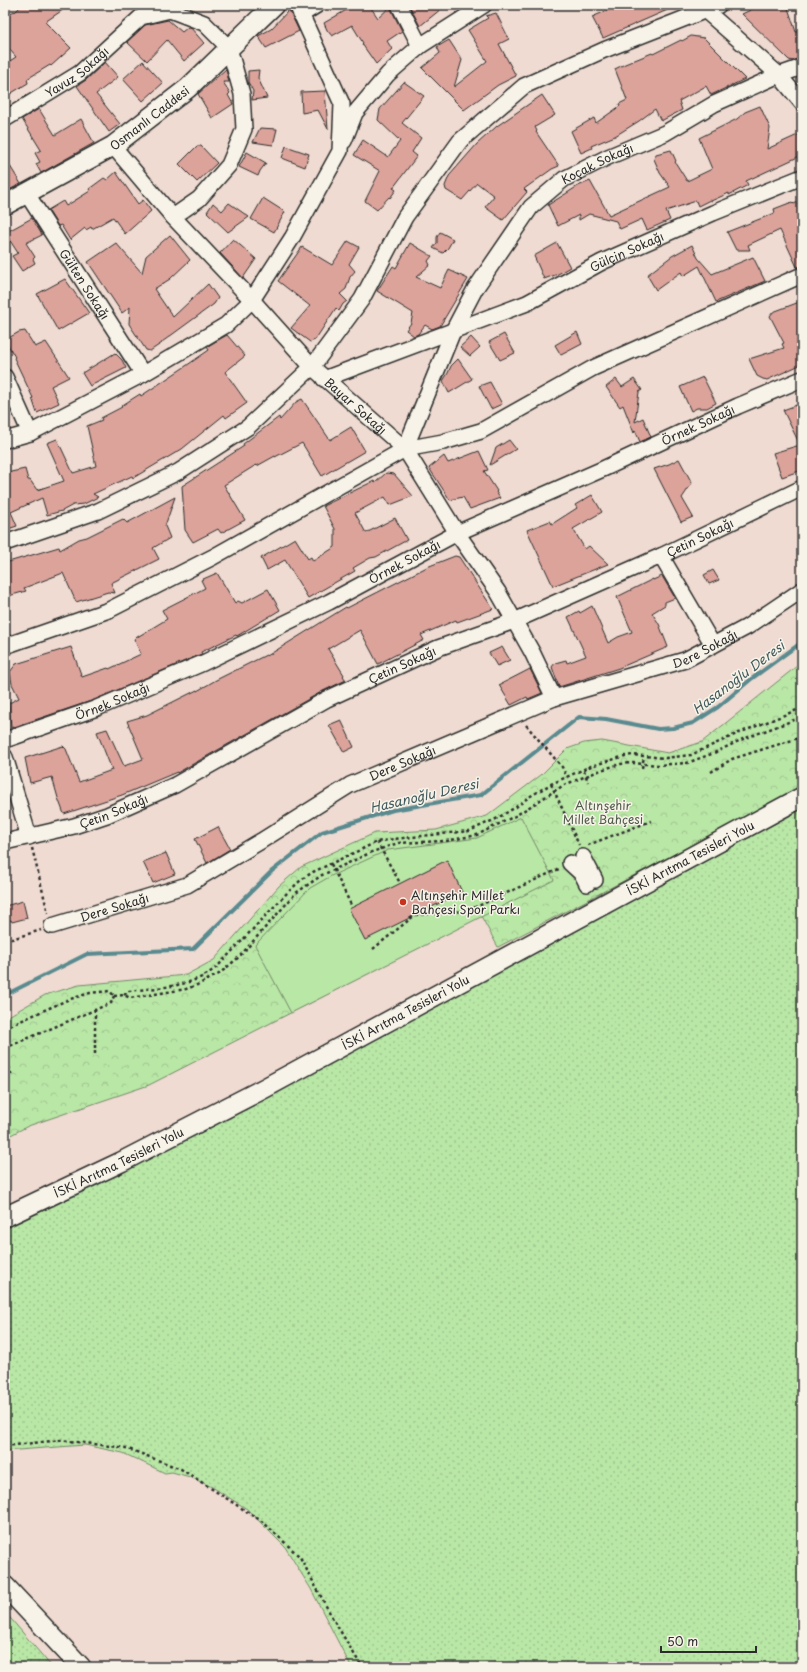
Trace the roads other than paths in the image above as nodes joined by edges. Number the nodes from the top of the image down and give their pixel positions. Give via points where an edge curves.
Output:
1 (274, 5) edge
2 (317, 5) edge
3 (399, 5) edge
4 (484, 5) edge
5 (708, 7) edge
6 (299, 10) edge
7 (143, 11) edge
8 (420, 46) junction
9 (229, 48) junction
10 (802, 67) edge
11 (779, 75) junction
12 (802, 103) edge
13 (5, 119) edge
14 (112, 146) junction
15 (340, 151) junction
16 (802, 177) edge
17 (27, 194) junction
18 (5, 205) edge
19 (173, 217) junction
20 (802, 275) edge
21 (252, 300) junction
22 (453, 331) junction
23 (312, 367) junction
24 (143, 374) junction
25 (5, 377) edge
26 (324, 379) junction
27 (802, 379) edge
28 (30, 433) junction
29 (5, 440) edge
30 (405, 450) junction
31 (802, 488) edge
32 (456, 533) junction
33 (5, 543) edge
34 (662, 556) junction
35 (802, 590) edge
36 (514, 621) junction
37 (713, 645) junction
38 (5, 646) edge
39 (554, 698) junction
40 (5, 740) edge
41 (5, 757) edge
42 (802, 797) edge
43 (29, 837) junction
44 (5, 842) edge
45 (578, 856) road end
46 (591, 882) dead end
47 (52, 926) road end
48 (5, 1217) edge
49 (5, 1586) edge
50 (81, 1667) edge

1 - 9 main road, Osmanlı Caddesi
2 - 6 street
3 - 8 street
4 - 8 street
5 - 11 street
5 - 23 street via 524,86 460,141 405,218 362,299
6 - 15 street via 342,104
7 - 9 street via 170,10 204,23
7 - 13 street, Yavuz Sokağı via 80,73
8 - 15 street via 388,74 355,113
9 - 14 main road, Osmanlı Caddesi via 188,88
9 - 19 street via 242,94 244,129 229,165 198,199
10 - 11 street, Koçak Sokağı
11 - 12 street
11 - 22 street, Koçak Sokağı via 714,104 665,133 564,179 531,207 475,289
14 - 17 main road, Osmanlı Caddesi
14 - 19 street, Bayar Sokağı
15 - 21 street via 292,238
16 - 22 street, Gülçin Sokağı via 602,262 526,303
17 - 18 main road, Osmanlı Caddesi
17 - 24 street, Gülten Sokağı
19 - 21 street, Bayar Sokağı
20 - 30 street via 593,368 481,431
21 - 23 street, Bayar Sokağı
21 - 24 street via 226,325
22 - 26 street, Gülçin Sokağı
22 - 30 street, Koçak Sokağı
23 - 26 street, Bayar Sokağı
23 - 33 street via 248,427 178,472 98,511
24 - 28 street
25 - 28 street
26 - 30 street, Bayar Sokağı
27 - 32 street, Örnek Sokağı via 738,406 603,470
28 - 29 street
30 - 32 street, Bayar Sokağı
30 - 38 street via 213,557 109,610
31 - 34 street, Çetin Sokağı
32 - 36 street, Bayar Sokağı via 498,592
32 - 40 street, Örnek Sokağı via 329,602 203,663 97,708
34 - 36 street, Çetin Sokağı
34 - 37 street
35 - 37 street, Dere Sokağı via 747,627
36 - 39 street, Bayar Sokağı
36 - 43 street, Çetin Sokağı via 438,648 327,699 175,784 107,815
37 - 39 street, Dere Sokağı via 686,660
39 - 47 street, Dere Sokağı via 350,785 188,885
41 - 43 street
42 - 48 main road, İSKİ Arıtma Tesisleri Yolu via 263,1089 121,1162
43 - 44 street, Çetin Sokağı
45 - 46 street
49 - 50 main road

